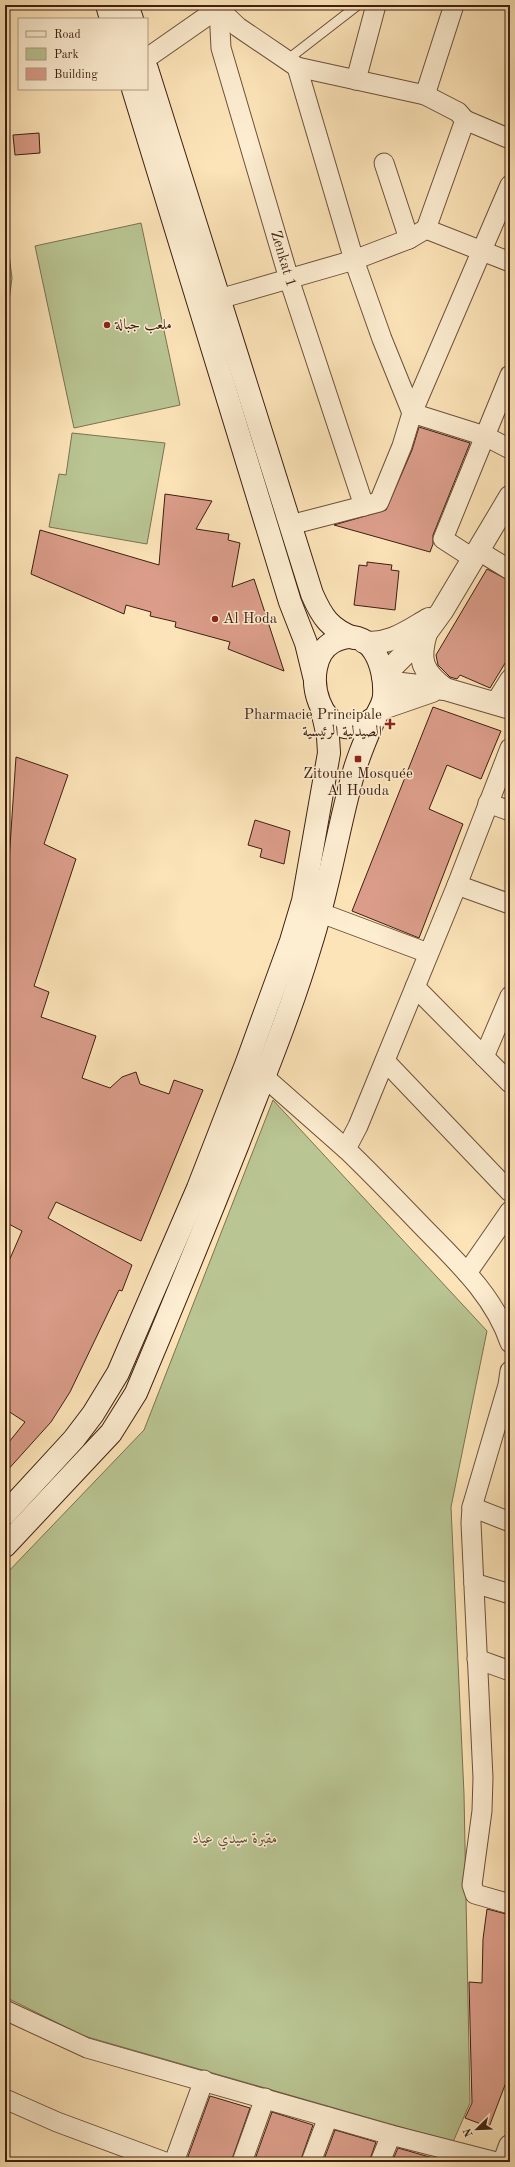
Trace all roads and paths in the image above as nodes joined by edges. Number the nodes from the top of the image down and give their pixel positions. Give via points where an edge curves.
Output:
1 (107, 5) edge
2 (127, 5) edge
3 (358, 5) edge
4 (376, 5) edge
5 (454, 5) edge
6 (220, 6) edge
7 (111, 18) edge
8 (132, 18) edge
9 (148, 57) edge
10 (292, 64) junction
11 (148, 72) edge
12 (356, 80) junction
13 (133, 90) edge
14 (425, 95) junction
15 (465, 120) junction
16 (510, 139) edge
17 (384, 163) dead end
18 (510, 185) edge
19 (426, 229) junction
20 (409, 239) junction
21 (481, 251) junction
22 (354, 260) junction
23 (510, 262) edge
24 (289, 279) junction
25 (219, 299) junction
26 (510, 375) edge
27 (412, 413) junction
28 (485, 436) junction
29 (510, 449) edge
30 (510, 496) edge
31 (364, 506) junction
32 (290, 525) junction
33 (477, 555) junction
34 (510, 570) edge
35 (442, 611) junction
36 (426, 633) junction
37 (359, 640) junction
38 (510, 678) edge
39 (384, 679) junction
40 (316, 683) junction
41 (445, 689) junction
42 (503, 705) edge
43 (322, 710) junction
44 (377, 714) junction
45 (510, 748) edge
46 (488, 804) junction
47 (510, 811) edge
48 (457, 885) junction
49 (510, 904) edge
50 (321, 913) junction
51 (428, 953) junction
52 (415, 987) junction
53 (510, 996) edge
54 (484, 1057) junction
55 (384, 1061) junction
56 (247, 1062) junction
57 (265, 1076) junction
58 (510, 1083) edge
59 (346, 1149) junction
60 (510, 1192) edge
61 (510, 1211) edge
62 (170, 1252) junction
63 (191, 1262) junction
64 (467, 1273) junction
65 (508, 1332) edge
66 (510, 1371) edge
67 (472, 1507) junction
68 (5, 1514) edge
69 (510, 1522) edge
70 (10, 1532) edge
71 (474, 1583) junction
72 (510, 1594) edge
73 (477, 1659) junction
74 (510, 1671) edge
75 (510, 1904) edge
76 (5, 2010) edge
77 (204, 2080) junction
78 (265, 2098) junction
79 (5, 2099) edge
80 (328, 2117) junction
81 (391, 2134) junction
82 (510, 2146) edge
83 (165, 2162) edge
84 (174, 2162) edge
85 (242, 2162) edge
86 (311, 2162) edge
87 (380, 2162) edge
88 (496, 2162) edge
89 (504, 2162) edge

1 - 7 main road
2 - 8 main road
3 - 10 lane
4 - 12 street
5 - 14 street
6 - 9 street
6 - 10 street via 238,27
6 - 24 street, Zenkat 1 via 221,48
10 - 12 street
10 - 22 street
11 - 25 main road
12 - 14 street
13 - 40 main road via 290,602 306,643
14 - 15 street via 458,112
15 - 16 street
15 - 19 street
17 - 20 street
18 - 21 street
19 - 20 street
19 - 21 street
20 - 22 street
21 - 23 street
21 - 27 street
22 - 24 street
22 - 27 street
24 - 25 street
24 - 31 street, Zenkat 1
25 - 32 main road
26 - 28 street
27 - 28 street
27 - 31 street via 402,446 379,502
28 - 29 street
28 - 33 street via 443,539
30 - 33 main road
31 - 32 street
32 - 37 main road via 312,594 321,613 336,630
33 - 34 street
33 - 35 main road
35 - 36 main road
35 - 37 main road via 399,637 375,644
36 - 39 main road
36 - 41 main road via 422,648 424,664 432,679
37 - 39 main road via 372,648 378,656
37 - 40 main road via 344,638 326,648 319,656
38 - 42 street
39 - 41 main road
39 - 44 main road via 384,699
40 - 43 main road
41 - 42 main road
41 - 44 main road via 412,697
43 - 44 main road via 336,724 356,728 366,724
43 - 56 main road via 329,754 303,901
44 - 50 main road via 350,784
45 - 46 street
46 - 47 street
46 - 48 street
48 - 49 street
48 - 51 street
50 - 51 street
50 - 57 main road
51 - 52 street
52 - 54 street
52 - 55 street
53 - 54 street
54 - 58 street
55 - 59 street
55 - 60 street
56 - 57 street
56 - 62 main road
57 - 59 street
57 - 63 main road
59 - 64 street
61 - 64 street
62 - 63 main road
62 - 68 main road via 118,1373 93,1414 74,1439
63 - 70 main road via 125,1414 86,1461
64 - 65 street
66 - 67 street
67 - 69 street
67 - 71 street via 470,1523
71 - 72 street
71 - 73 street
73 - 74 street
73 - 75 street via 483,1778 482,1811 472,1885 475,1894
76 - 77 street via 87,2048
77 - 78 street
77 - 84 street
78 - 80 street
78 - 85 street
79 - 83 street via 57,2122
80 - 81 street
80 - 86 street
81 - 87 street
81 - 88 street
82 - 89 main road

